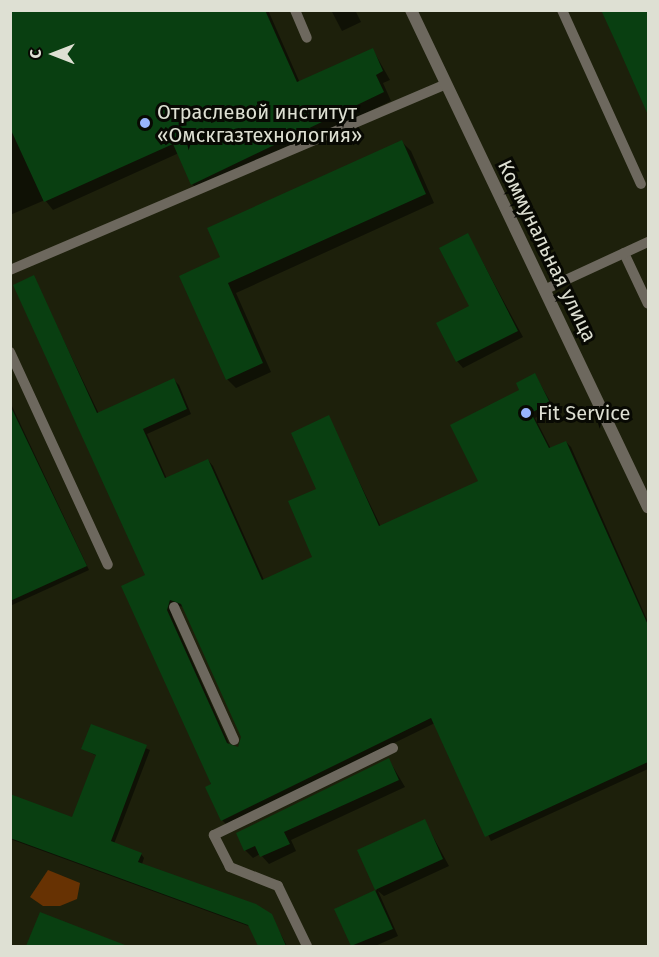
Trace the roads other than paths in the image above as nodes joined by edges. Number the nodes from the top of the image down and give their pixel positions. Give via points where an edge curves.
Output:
1 (295, 10) edge
2 (411, 10) edge
3 (562, 10) edge
4 (307, 38) dead end
5 (446, 84) junction
6 (641, 184) dead end
7 (648, 242) edge
8 (624, 254) junction
9 (10, 270) edge
10 (544, 290) junction
11 (648, 304) edge
12 (10, 351) edge
13 (648, 507) edge
14 (108, 565) dead end
15 (174, 607) dead end
16 (234, 740) dead end
17 (393, 748) dead end
18 (307, 946) edge

1 - 4 lane
2 - 5 street, Коммунальная улица
3 - 6 lane
5 - 9 lane
5 - 10 street, Коммунальная улица
7 - 8 lane
8 - 10 lane
8 - 11 lane
10 - 13 street, Коммунальная улица
12 - 14 lane
15 - 16 lane
17 - 18 lane via 214,835 230,867 278,886

